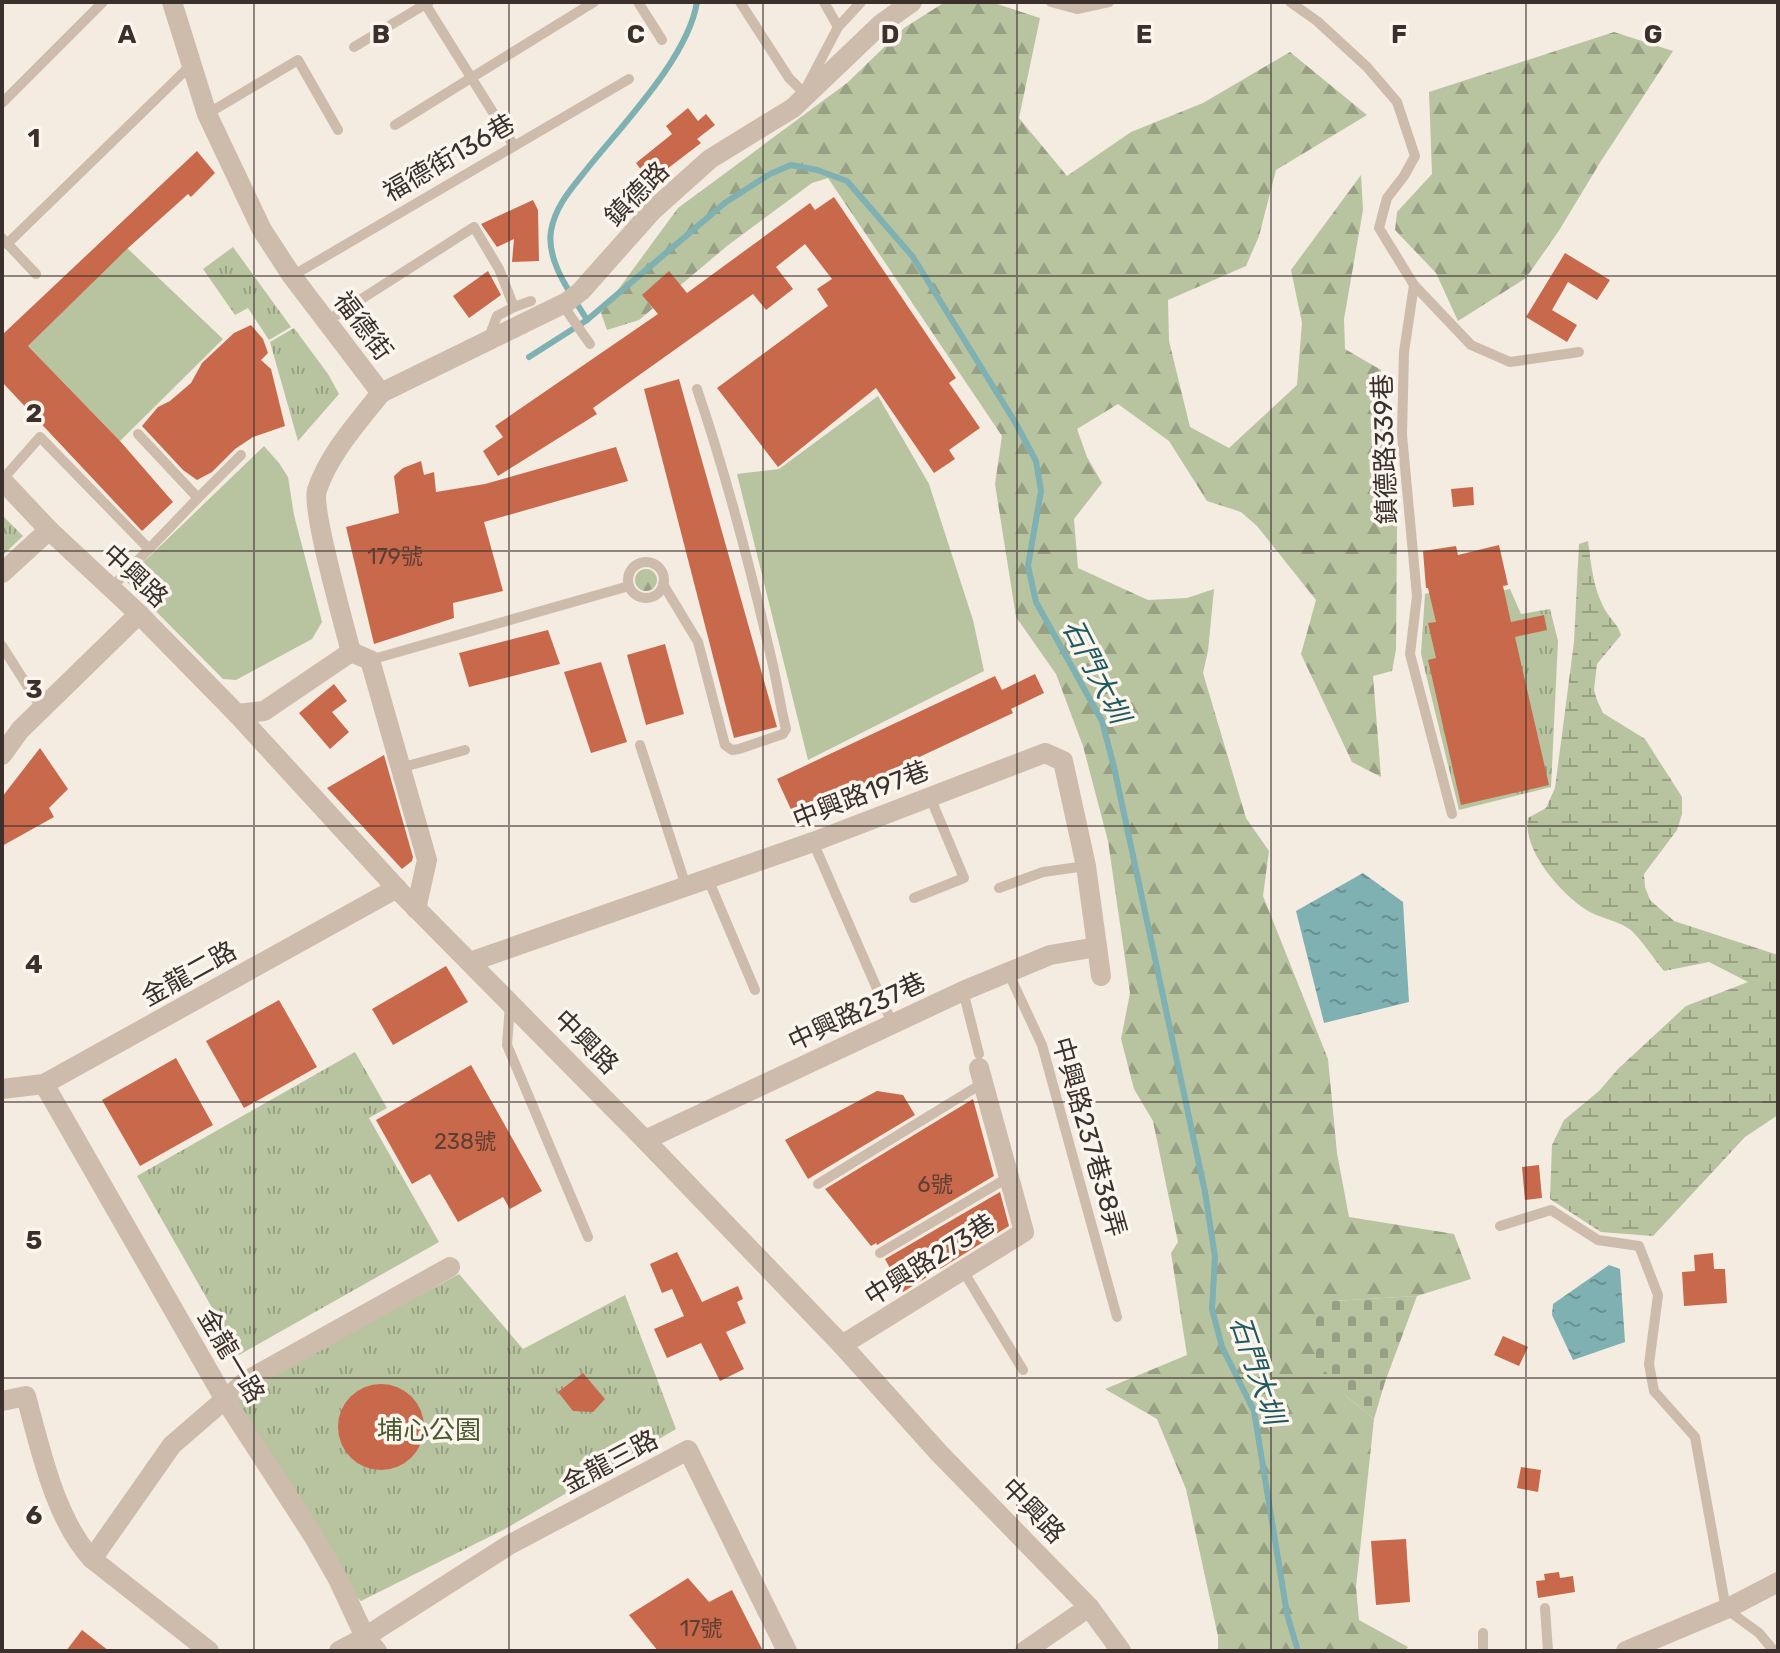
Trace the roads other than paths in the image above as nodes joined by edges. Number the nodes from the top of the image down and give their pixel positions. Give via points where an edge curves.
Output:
1 (103, 2) edge
2 (172, 2) edge
3 (594, 2) edge
4 (638, 2) edge
5 (740, 2) edge
6 (824, 2) edge
7 (861, 2) edge
8 (912, 2) edge
9 (1051, 2) edge
10 (1109, 2) edge
11 (1290, 2) edge
12 (426, 3) edge
13 (838, 27) junction
14 (662, 40) dead end
15 (354, 47) dead end
16 (193, 64) junction
17 (472, 78) junction
18 (629, 79) dead end
19 (798, 100) junction
20 (2, 103) edge
21 (207, 114) junction
22 (395, 125) dead end
23 (338, 130) dead end
24 (514, 146) junction
25 (4, 241) edge
26 (36, 274) dead end
27 (292, 276) junction
28 (1414, 285) junction
29 (531, 301) dead end
30 (570, 304) junction
31 (514, 307) junction
32 (327, 321) junction
33 (488, 340) junction
34 (590, 344) dead end
35 (1579, 352) dead end
36 (697, 389) dead end
37 (381, 393) junction
38 (138, 434) dead end
39 (241, 455) dead end
40 (2, 480) edge
41 (198, 498) junction
42 (49, 530) junction
43 (149, 549) junction
44 (2, 573) edge
45 (663, 584) junction
46 (629, 586) junction
47 (110, 589) junction
48 (139, 614) junction
49 (2, 646) edge
50 (360, 656) junction
51 (42, 709) junction
52 (237, 714) junction
53 (640, 745) dead end
54 (465, 750) dead end
55 (2, 755) edge
56 (400, 768) junction
57 (930, 797) junction
58 (1452, 814) dead end
59 (813, 842) junction
60 (1086, 866) junction
61 (708, 879) junction
62 (686, 886) junction
63 (397, 888) junction
64 (999, 888) dead end
65 (914, 898) dead end
66 (416, 909) junction
67 (1097, 947) junction
68 (470, 962) junction
69 (1009, 974) junction
70 (1101, 976) dead end
71 (755, 990) dead end
72 (963, 991) junction
73 (510, 1003) junction
74 (892, 1023) junction
75 (981, 1068) junction
76 (44, 1084) junction
77 (2, 1089) edge
78 (645, 1140) junction
79 (1009, 1177) junction
80 (818, 1184) dead end
81 (1500, 1226) dead end
82 (588, 1237) dead end
83 (880, 1253) dead end
84 (450, 1267) dead end
85 (962, 1269) junction
86 (1117, 1317) dead end
87 (842, 1345) junction
88 (1023, 1370) dead end
89 (224, 1398) junction
90 (2, 1401) edge
91 (92, 1559) junction
92 (1778, 1582) edge
93 (1089, 1607) junction
94 (1545, 1608) dead end
95 (1726, 1609) junction
96 (1483, 1633) dead end
97 (371, 1644) edge
98 (209, 1651) edge
99 (339, 1651) edge
100 (787, 1651) edge
101 (1025, 1651) edge
102 (1121, 1651) edge
103 (1483, 1651) edge
104 (1548, 1651) edge
105 (1626, 1651) edge
106 (1774, 1651) edge

1 - 20 lane
2 - 16 street, 福德街
3 - 17 lane
4 - 14 lane
5 - 19 lane
6 - 13 lane
7 - 13 lane
8 - 19 street, 鎮德路
9 - 10 lane via 1077,9
11 - 28 lane via 1367,67 1397,102 1415,156 1387,198 1379,228
12 - 15 lane
12 - 17 lane
13 - 19 lane
16 - 21 street, 福德街
16 - 25 lane
17 - 22 lane
17 - 24 lane
18 - 24 lane, 福德街136巷
19 - 30 street, 鎮德路 via 710,159 652,211
21 - 23 lane via 298,60
21 - 27 street, 福德街 via 248,204
24 - 27 lane, 福德街136巷
25 - 26 lane
27 - 32 street, 福德街
28 - 35 lane via 1471,345 1510,362
28 - 58 lane, 鎮德路339巷 via 1404,352 1402,435 1417,596 1410,654
29 - 31 lane
30 - 33 street, 鎮德路
30 - 34 lane
31 - 32 lane via 474,227
31 - 33 lane via 497,316
32 - 37 street, 福德街
33 - 37 street, 鎮德路
36 - 45 lane via 744,546 772,659 783,734 739,749 725,745 698,642
37 - 50 street, 福德街 via 346,437 316,492 318,517
38 - 41 lane
39 - 41 lane
40 - 42 street, 中興路
40 - 43 lane via 40,437
41 - 43 lane
42 - 44 street
42 - 47 street, 中興路
43 - 47 lane
45 - 46 lane via 646,598
45 - 46 lane via 659,568 642,562 632,568
46 - 50 lane
47 - 48 street, 中興路
48 - 51 street
48 - 52 street, 中興路
49 - 51 lane
50 - 52 street via 264,711
50 - 56 street
51 - 55 street
52 - 63 street, 中興路
53 - 62 lane
54 - 56 lane
56 - 66 street via 427,860
57 - 59 street, 中興路197巷
57 - 60 street, 中興路197巷 via 1045,753 1063,761
57 - 65 lane via 964,878
59 - 61 street, 中興路197巷
59 - 74 lane
60 - 64 lane via 1043,872
60 - 67 street, 中興路197巷
61 - 62 street, 中興路197巷
61 - 71 lane
62 - 68 street, 中興路197巷
63 - 66 street, 中興路
63 - 76 street, 金龍二路
66 - 68 street, 中興路
67 - 69 street, 中興路237巷 via 1050,955
67 - 70 street, 中興路197巷
68 - 73 street, 中興路
69 - 72 street, 中興路237巷
69 - 86 lane, 中興路237巷38弄 via 1042,1045
72 - 74 street, 中興路237巷
72 - 75 lane
73 - 78 street, 中興路
73 - 82 lane via 507,1045
74 - 78 street, 中興路237巷
75 - 79 street, 中興路273巷
75 - 80 lane
76 - 77 street, 金龍二路
76 - 89 street, 金龍一路
78 - 87 street, 中興路
79 - 83 lane
79 - 85 street, 中興路273巷 via 1024,1232
81 - 95 lane via 1551,1210 1598,1240 1639,1246 1658,1295 1649,1364 1654,1391 1695,1437
84 - 89 street
85 - 87 street, 中興路273巷
85 - 88 lane
87 - 93 street, 中興路
89 - 91 street via 172,1445
89 - 97 street, 金龍一路 via 314,1537
90 - 91 street via 26,1396 66,1522
91 - 98 street
92 - 95 street
93 - 101 street
93 - 102 street, 中興路
94 - 104 lane
95 - 105 street
95 - 106 lane
96 - 103 lane
97 - 99 street
97 - 100 street, 金龍三路 via 509,1545 688,1450

